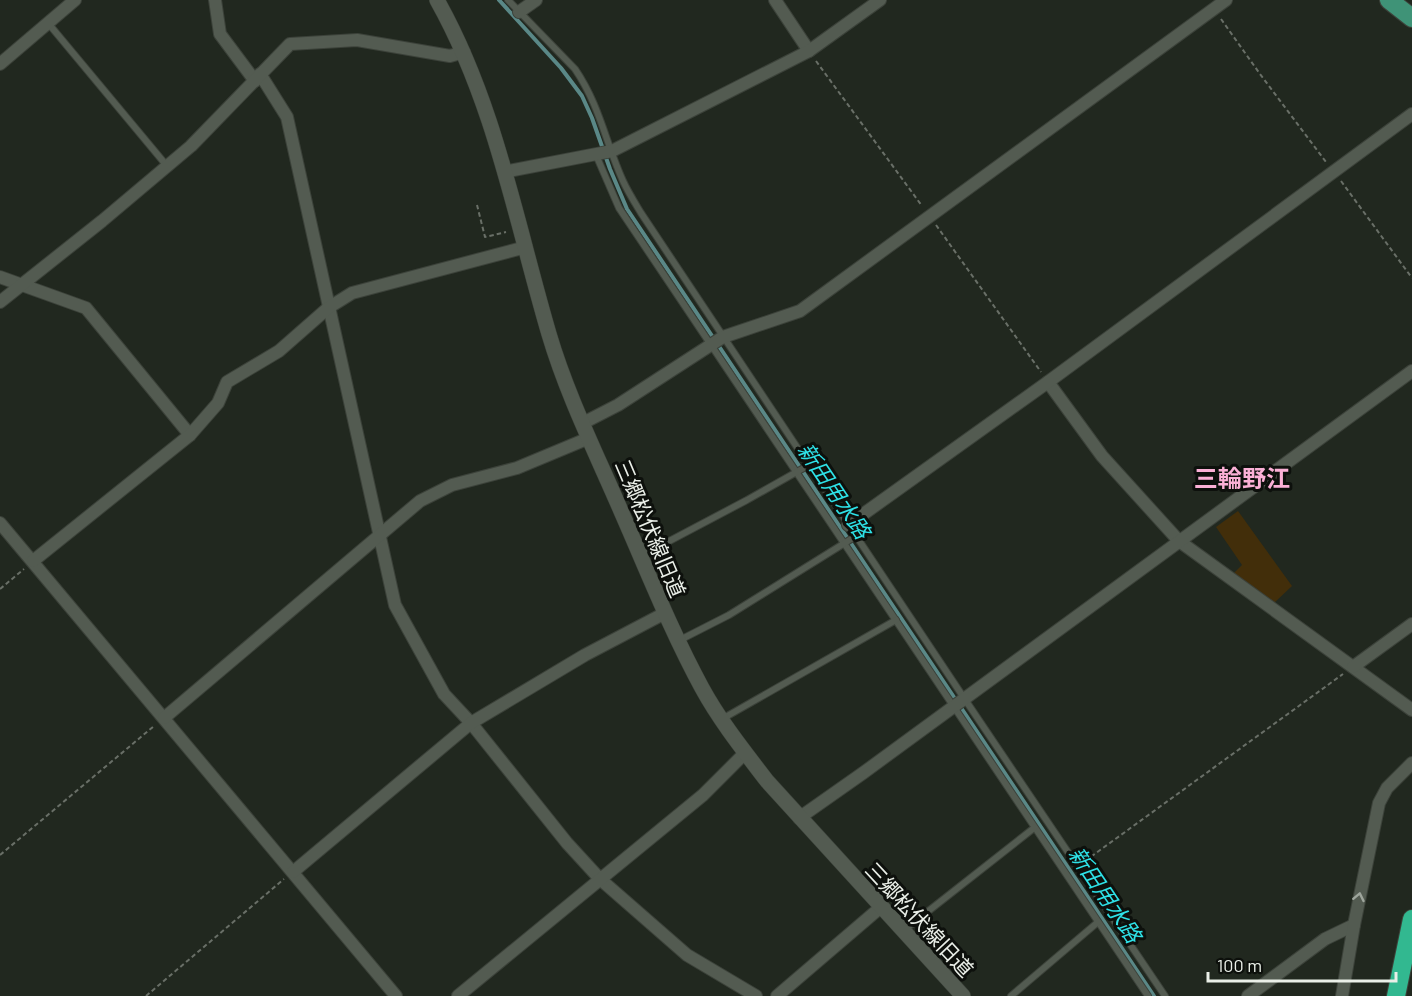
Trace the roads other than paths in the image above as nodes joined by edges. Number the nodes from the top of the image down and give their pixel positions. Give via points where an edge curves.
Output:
1 (215, 0) edge
2 (437, 0) edge
3 (508, 0) edge
4 (536, 0) edge
5 (775, 0) edge
6 (880, 0) edge
7 (1226, 0) edge
8 (1389, 0) edge
9 (68, 2) edge
10 (519, 12) junction
11 (1412, 18) edge
12 (48, 23) junction
13 (809, 51) junction
14 (464, 52) junction
15 (0, 64) edge
16 (257, 77) junction
17 (1412, 114) edge
18 (612, 151) junction
19 (596, 155) junction
20 (167, 166) junction
21 (504, 172) junction
22 (526, 248) junction
23 (0, 277) edge
24 (22, 285) junction
25 (0, 302) edge
26 (328, 308) junction
27 (723, 337) junction
28 (710, 345) junction
29 (1412, 371) edge
30 (1048, 382) junction
31 (769, 407) junction
32 (757, 414) junction
33 (583, 423) junction
34 (190, 435) junction
35 (589, 438) junction
36 (808, 465) junction
37 (796, 472) junction
38 (0, 523) edge
39 (852, 530) junction
40 (380, 535) junction
41 (1179, 541) junction
42 (843, 544) junction
43 (641, 556) junction
44 (33, 561) junction
45 (665, 613) junction
46 (897, 620) junction
47 (1412, 624) edge
48 (678, 641) junction
49 (1353, 668) junction
50 (964, 698) junction
51 (953, 706) junction
52 (1412, 710) edge
53 (164, 718) junction
54 (722, 720) junction
55 (471, 723) junction
56 (745, 753) junction
57 (1412, 763) edge
58 (799, 818) junction
59 (1034, 828) junction
60 (293, 872) junction
61 (600, 879) junction
62 (881, 907) junction
63 (1412, 920) edge
64 (1098, 922) junction
65 (1354, 925) junction
66 (903, 931) junction
67 (396, 996) edge
68 (458, 996) edge
69 (756, 996) edge
70 (777, 996) edge
71 (963, 996) edge
72 (1011, 996) edge
73 (1148, 996) edge
74 (1165, 996) edge
75 (1248, 996) edge
76 (1342, 996) edge
77 (1396, 996) edge

1 - 16 street via 220,34
2 - 14 street, 三郷松伏線旧道
3 - 10 lane
4 - 10 street
5 - 13 street
6 - 13 street
7 - 27 street via 800,311
8 - 11 main road
9 - 12 street
10 - 18 lane via 575,69 600,114
12 - 15 street
12 - 20 lane
13 - 18 street
14 - 16 street via 450,56 357,40 290,44
14 - 21 street, 三郷松伏線旧道
16 - 20 street
16 - 26 street via 287,117
17 - 30 street
18 - 19 street
18 - 27 lane via 628,191
19 - 21 street
19 - 28 lane via 619,208
20 - 24 street
21 - 22 street, 三郷松伏線旧道
22 - 26 street via 352,293
22 - 33 street, 三郷松伏線旧道 via 551,342
23 - 24 street
24 - 25 street
24 - 34 street via 86,309
26 - 34 street via 279,351 227,382 218,403
26 - 40 street
27 - 28 street
27 - 31 lane
28 - 32 lane
28 - 33 street
29 - 41 street
30 - 39 street
30 - 41 street via 1102,456
31 - 32 lane
31 - 36 lane
32 - 37 lane
33 - 35 street, 三郷松伏線旧道
34 - 44 street
35 - 40 street via 517,468 452,485 420,501
35 - 43 street, 三郷松伏線旧道
36 - 37 lane
36 - 39 lane
37 - 42 lane
37 - 43 lane
38 - 44 street
39 - 42 lane
39 - 50 lane
40 - 53 street
40 - 55 street via 395,605 444,694
41 - 49 street
41 - 50 street
42 - 46 lane
42 - 48 lane via 729,615
43 - 45 street, 三郷松伏線旧道
44 - 53 street
45 - 48 street, 三郷松伏線旧道
45 - 55 street
46 - 51 lane
46 - 54 lane
47 - 49 street
48 - 54 street, 三郷松伏線旧道
49 - 52 street
50 - 51 street
50 - 74 lane
51 - 58 street
51 - 59 lane
53 - 60 street
54 - 56 street, 三郷松伏線旧道
55 - 60 street
55 - 61 street
56 - 58 street, 三郷松伏線旧道
56 - 61 street via 703,795
65 -> 57 street via 1379,803 1387,788
58 - 62 street, 三郷松伏線旧道
59 - 64 lane
59 - 66 lane
60 - 67 street
61 - 68 street
61 - 69 street via 687,955
62 - 66 street, 三郷松伏線旧道
62 - 70 street
63 - 77 highway
64 - 72 lane
64 - 73 lane
65 - 75 street via 1325,939
65 - 76 street
66 - 71 street, 三郷松伏線旧道

